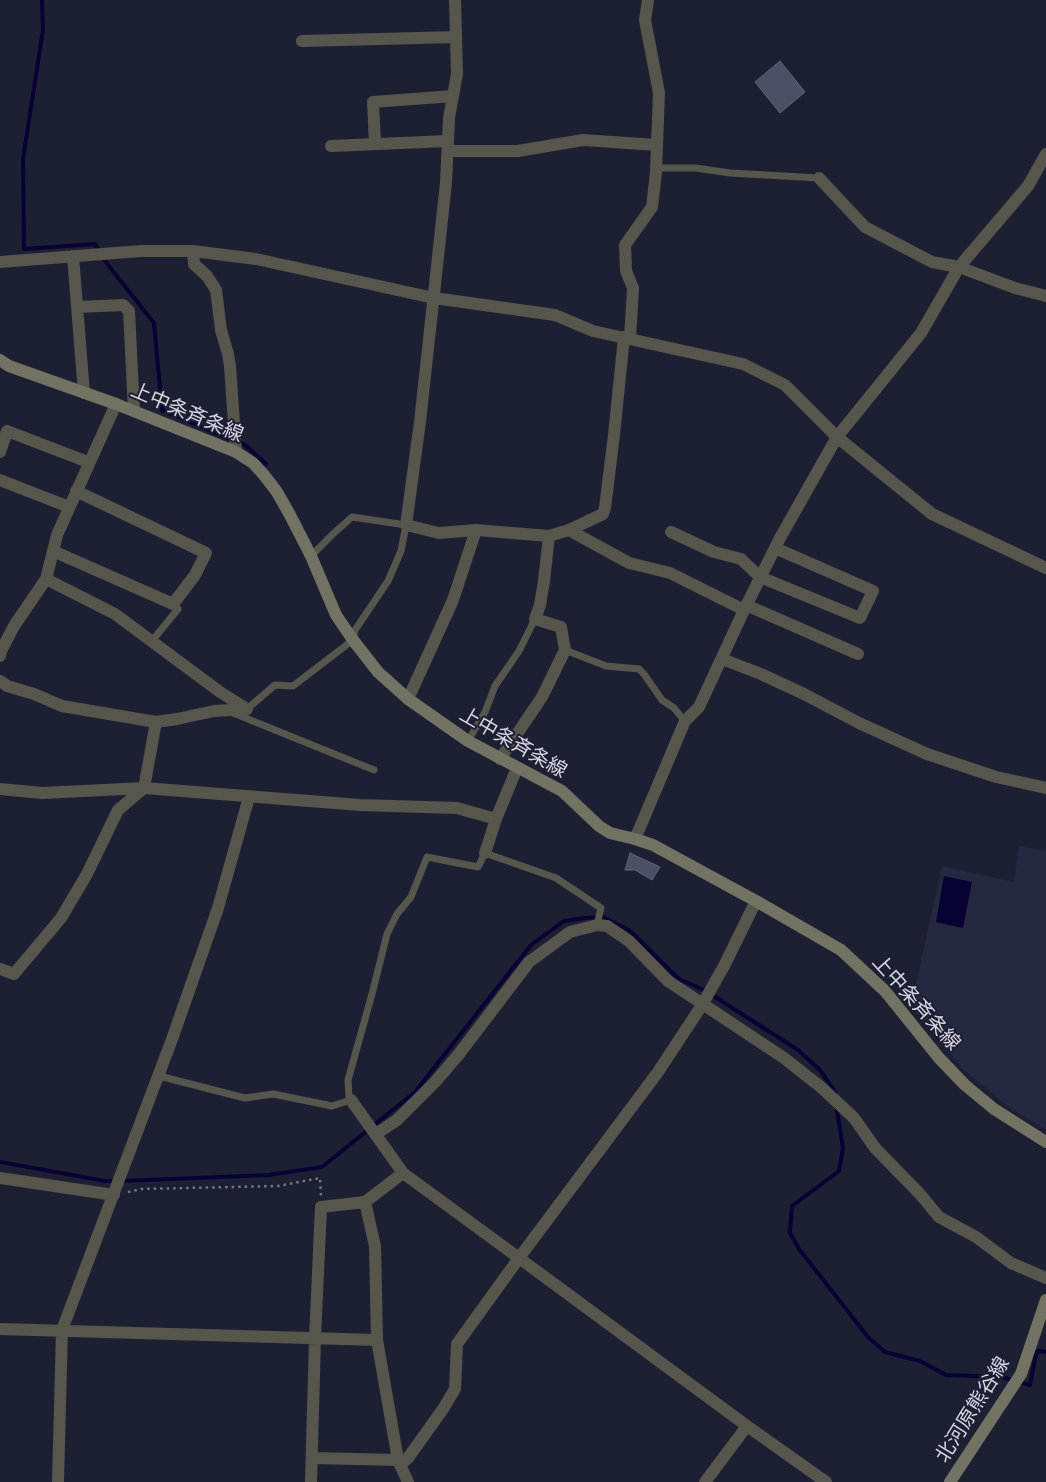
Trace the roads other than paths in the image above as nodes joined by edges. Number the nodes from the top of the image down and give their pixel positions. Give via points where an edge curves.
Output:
1 (455, 0) edge
2 (648, 0) edge
3 (456, 37) junction
4 (302, 41) dead end
5 (453, 96) junction
6 (376, 144) junction
7 (656, 145) junction
8 (331, 146) dead end
9 (448, 146) junction
10 (1046, 156) edge
11 (656, 168) junction
12 (819, 178) joint
13 (193, 251) junction
14 (73, 256) junction
15 (0, 262) edge
16 (959, 266) junction
17 (1046, 296) edge
18 (434, 298) junction
19 (77, 307) junction
20 (627, 338) junction
21 (0, 360) edge
22 (84, 393) junction
23 (116, 404) junction
24 (134, 411) junction
25 (837, 437) junction
26 (0, 452) edge
27 (236, 452) junction
28 (88, 462) junction
29 (0, 480) edge
30 (76, 491) junction
31 (69, 507) junction
32 (406, 525) junction
33 (476, 530) junction
34 (570, 530) junction
35 (671, 532) dead end
36 (549, 536) junction
37 (775, 548) junction
38 (53, 551) junction
39 (311, 556) junction
40 (1045, 563) edge
41 (760, 576) junction
42 (46, 579) junction
43 (173, 604) junction
44 (745, 607) junction
45 (535, 620) junction
46 (352, 640) junction
47 (152, 641) junction
48 (565, 650) junction
49 (858, 654) dead end
50 (0, 656) edge
51 (722, 658) junction
52 (0, 681) edge
53 (408, 699) junction
54 (247, 709) junction
55 (227, 710) junction
56 (685, 721) junction
57 (156, 722) junction
58 (468, 741) junction
59 (500, 759) junction
60 (517, 768) junction
61 (374, 770) dead end
62 (144, 788) junction
63 (1046, 788) edge
64 (0, 789) edge
65 (249, 796) junction
66 (496, 819) junction
67 (636, 838) junction
68 (485, 854) junction
69 (756, 901) junction
70 (597, 925) junction
71 (0, 969) edge
72 (702, 1005) junction
73 (158, 1076) junction
74 (351, 1100) junction
75 (376, 1134) junction
76 (1046, 1142) edge
77 (403, 1173) junction
78 (0, 1178) edge
79 (114, 1194) junction
80 (365, 1202) junction
81 (519, 1258) junction
82 (1046, 1278) edge
83 (1046, 1300) edge
84 (0, 1329) edge
85 (62, 1330) junction
86 (315, 1338) junction
87 (377, 1340) junction
88 (747, 1426) junction
89 (312, 1458) junction
90 (399, 1462) junction
91 (954, 1481) edge
92 (58, 1482) edge
93 (311, 1482) edge
94 (408, 1482) edge
95 (705, 1482) edge
96 (826, 1482) edge

1 - 3 street
2 - 7 street via 645,20 660,93
3 - 4 street
3 - 5 street via 457,74
5 - 6 street via 373,102
5 - 9 street
6 - 8 street
6 - 9 street
7 - 9 street via 583,140 518,151
7 - 11 street
9 - 18 street
10 - 16 street via 1028,186
11 - 12 lane
11 - 20 street via 652,207 625,246 626,271 633,288
12 - 16 street via 865,227 932,262
13 - 14 street
13 - 18 street via 256,259
13 - 27 street via 194,264 216,290 220,330 230,366
14 - 15 street
14 - 19 street
16 - 17 street via 1015,288
16 - 25 street via 921,333
18 - 20 street via 555,315 594,331
18 - 32 street
19 - 22 street
19 - 24 street via 123,305 129,312
20 - 25 street via 743,364 785,385
20 - 34 street via 605,508 603,514
21 - 22 main road, 上中条斉条線
22 - 23 main road, 上中条斉条線
23 - 24 main road, 上中条斉条線
23 - 28 street
24 - 27 main road, 上中条斉条線
25 - 37 street
25 - 40 street via 932,514
26 - 28 street via 7,431
27 - 39 main road, 上中条斉条線 via 253,464 272,486
28 - 30 street
29 - 31 street
30 - 31 street
30 - 43 street via 206,553 195,575
31 - 38 street
32 - 33 street via 439,534
32 - 39 lane via 352,517
32 - 46 lane via 401,552 388,581 355,630
33 - 36 street
33 - 53 street via 453,600
34 - 36 street
34 - 44 street via 629,563 670,573
35 - 41 street via 714,552 741,559
36 - 45 street
37 - 41 street
37 - 41 street via 873,591 860,618
38 - 42 street
38 - 43 street
39 - 46 main road, 上中条斉条線 via 336,615
41 - 44 street
42 - 47 street via 115,614
42 - 50 street via 14,626
43 - 47 lane via 178,609
44 - 49 street
44 - 51 street
45 - 48 street via 561,627
45 - 58 lane via 520,651 495,686
46 - 53 main road, 上中条斉条線 via 378,672
46 - 54 lane via 293,686 275,684
47 - 54 street
48 - 56 lane via 606,666 638,669 662,700
48 - 59 street via 542,696
51 - 56 street via 699,708
51 - 63 street via 927,754 996,777
52 - 57 street via 62,706
53 - 58 main road, 上中条斉条線
54 - 55 street
55 - 57 street
55 - 61 lane
56 - 67 street
57 - 62 street
58 - 59 main road, 上中条斉条線
59 - 60 main road, 上中条斉条線
60 - 66 street
60 - 67 main road, 上中条斉条線 via 562,791 610,833
62 - 64 street via 42,793
62 - 65 street
62 - 71 street via 118,810 61,918 14,974
65 - 66 street via 360,805 457,808
65 - 73 street via 218,908
66 - 68 street
67 - 69 main road, 上中条斉条線
68 - 70 lane via 556,878 601,908
68 - 74 lane via 478,867 427,857 411,897 386,934 348,1080
69 - 72 street
69 - 76 main road, 上中条斉条線 via 848,956 885,991 965,1085 994,1109
70 - 72 street via 607,926 629,941 668,981
70 - 75 street via 570,932 529,962 436,1081 397,1120
72 - 81 street via 658,1072
72 - 82 street via 784,1058 822,1088 854,1118 874,1148 939,1217 976,1237 1011,1263
73 - 74 lane via 245,1098 272,1094 332,1106
73 - 79 street
74 - 75 street
75 - 77 street
77 - 80 street
77 - 81 street
78 - 79 street
79 - 85 street
80 - 86 street via 321,1207
80 - 87 street via 376,1246
81 - 88 street
81 - 90 street via 457,1344 455,1389 408,1458
83 - 91 main road, 北河原熊谷線 via 1021,1374
84 - 85 street
85 - 86 street
85 - 92 street
86 - 87 street
86 - 89 street
87 - 90 street
88 - 95 street
88 - 96 street
89 - 90 street
89 - 93 street
90 - 94 street

